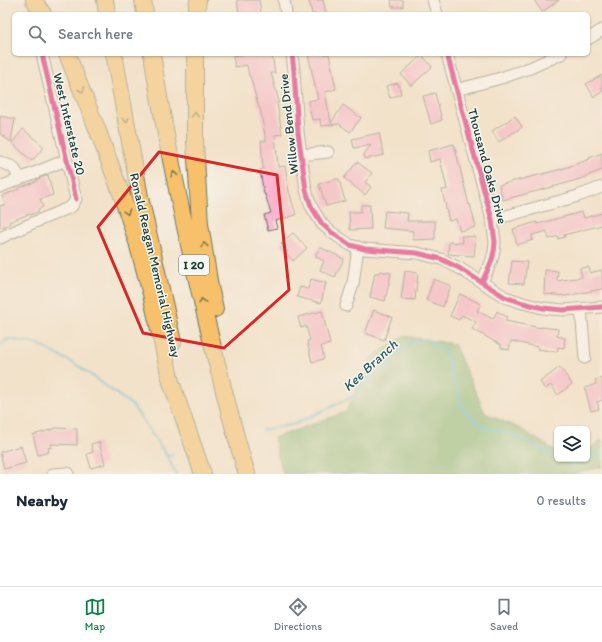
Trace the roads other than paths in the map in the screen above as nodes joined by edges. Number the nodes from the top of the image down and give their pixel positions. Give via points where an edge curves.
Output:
1 (30, 0) edge
2 (34, 0) edge
3 (105, 0) edge
4 (143, 0) edge
5 (198, 0) edge
6 (284, 0) edge
7 (433, 0) edge
8 (33, 12) edge
9 (42, 12) edge
10 (107, 12) edge
11 (145, 12) edge
12 (196, 12) edge
13 (286, 12) edge
14 (436, 12) edge
15 (602, 30) edge
16 (590, 38) edge
17 (42, 56) edge
18 (68, 56) edge
19 (114, 56) edge
20 (152, 56) edge
21 (195, 56) edge
22 (292, 56) edge
23 (448, 56) edge
24 (557, 56) edge
25 (456, 90) junction
26 (328, 152) dead end
27 (301, 155) junction
28 (66, 160) junction
29 (0, 162) edge
30 (20, 178) junction
31 (0, 187) edge
32 (602, 187) edge
33 (492, 220) junction
34 (0, 238) edge
35 (358, 247) junction
36 (482, 282) junction
37 (346, 306) dead end
38 (602, 307) edge
39 (581, 309) junction
40 (585, 358) dead end
41 (68, 473) edge
42 (53, 474) edge
43 (204, 474) edge
44 (247, 474) edge
45 (254, 474) edge

1 - 8 street
2 - 9 highway
3 - 10 highway
4 - 11 highway
5 - 12 highway
6 - 13 street
7 - 14 street
15 - 16 street
17 - 28 street, West Interstate 20
18 -> 43 highway via 122,193 143,264 171,382
19 -> 43 highway, Ronald Reagan Memorial Highway via 140,197
44 -> 20 highway, I 20 via 225,396 179,199
45 -> 21 highway via 221,337 200,224 195,142
22 - 27 street, Willow Bend Drive
23 - 25 street, Thousand Oaks Drive
24 - 25 street via 501,78
25 - 33 street, Thousand Oaks Drive
26 - 27 street
27 - 35 street, Willow Bend Drive via 306,190 311,206 322,224 350,245
28 - 30 street
28 - 34 street, West Interstate 20 via 76,199 72,206
29 - 30 street via 13,167
30 - 31 street
32 - 33 street
33 - 36 street, Thousand Oaks Drive via 494,254
35 - 36 street, Willow Bend Drive via 418,253 459,268
35 - 37 street via 353,284
36 - 39 street, Willow Bend Drive via 505,297 523,303 543,308
38 - 39 street, Willow Bend Drive
39 - 40 street
41 - 42 street

